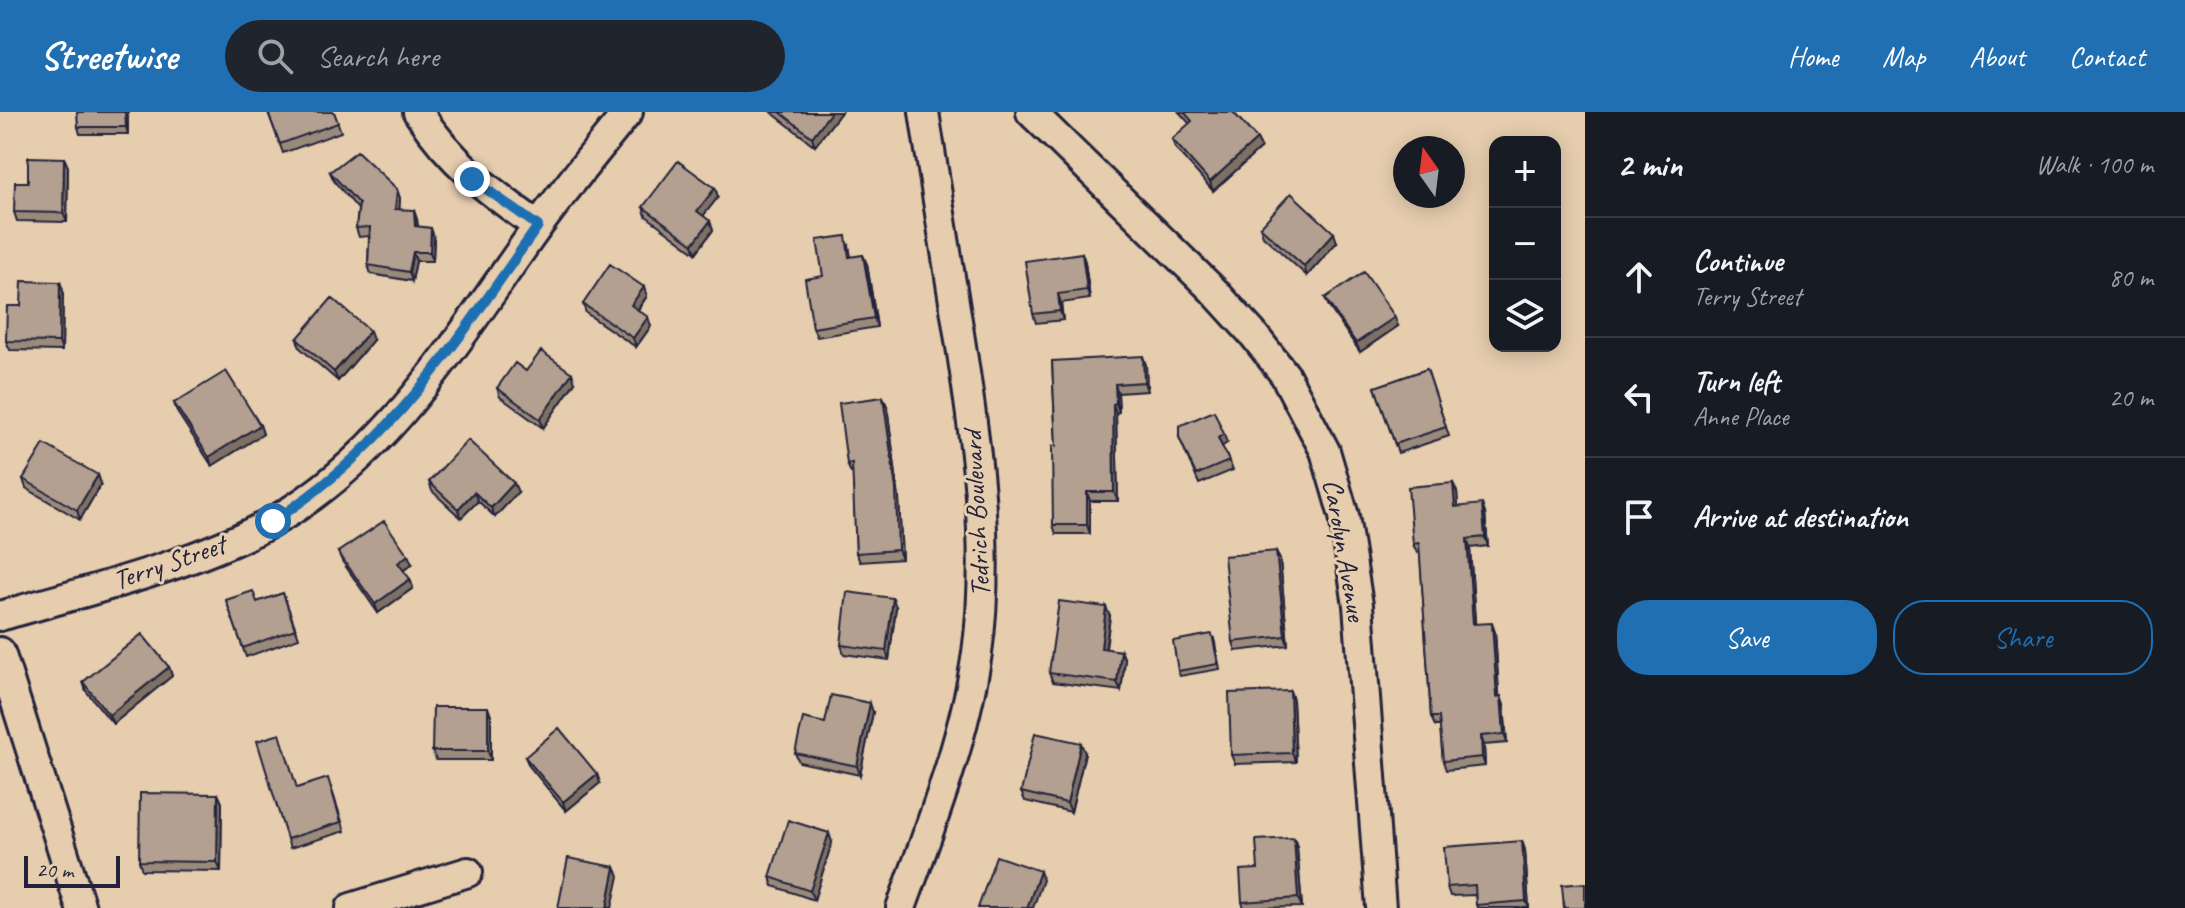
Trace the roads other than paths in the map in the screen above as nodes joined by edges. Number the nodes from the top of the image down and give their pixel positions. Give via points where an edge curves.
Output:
1 (418, 112) edge
2 (628, 112) edge
3 (924, 112) edge
4 (1031, 112) edge
5 (538, 226) junction
6 (0, 616) edge
7 (0, 652) edge
8 (468, 872) dead end
9 (81, 908) edge
10 (351, 908) edge
11 (901, 908) edge
12 (1381, 908) edge

1 - 5 street via 439,145 472,179
2 - 5 street, Terry Street
3 - 11 street, Tedrich Boulevard via 967,383 984,571 977,652 963,724
4 - 12 street, Carolyn Avenue via 1253,334 1285,375 1325,451 1344,516 1358,605
5 - 6 street, Terry Street via 427,382 371,446 321,490 224,545
7 - 9 street
8 - 10 street

